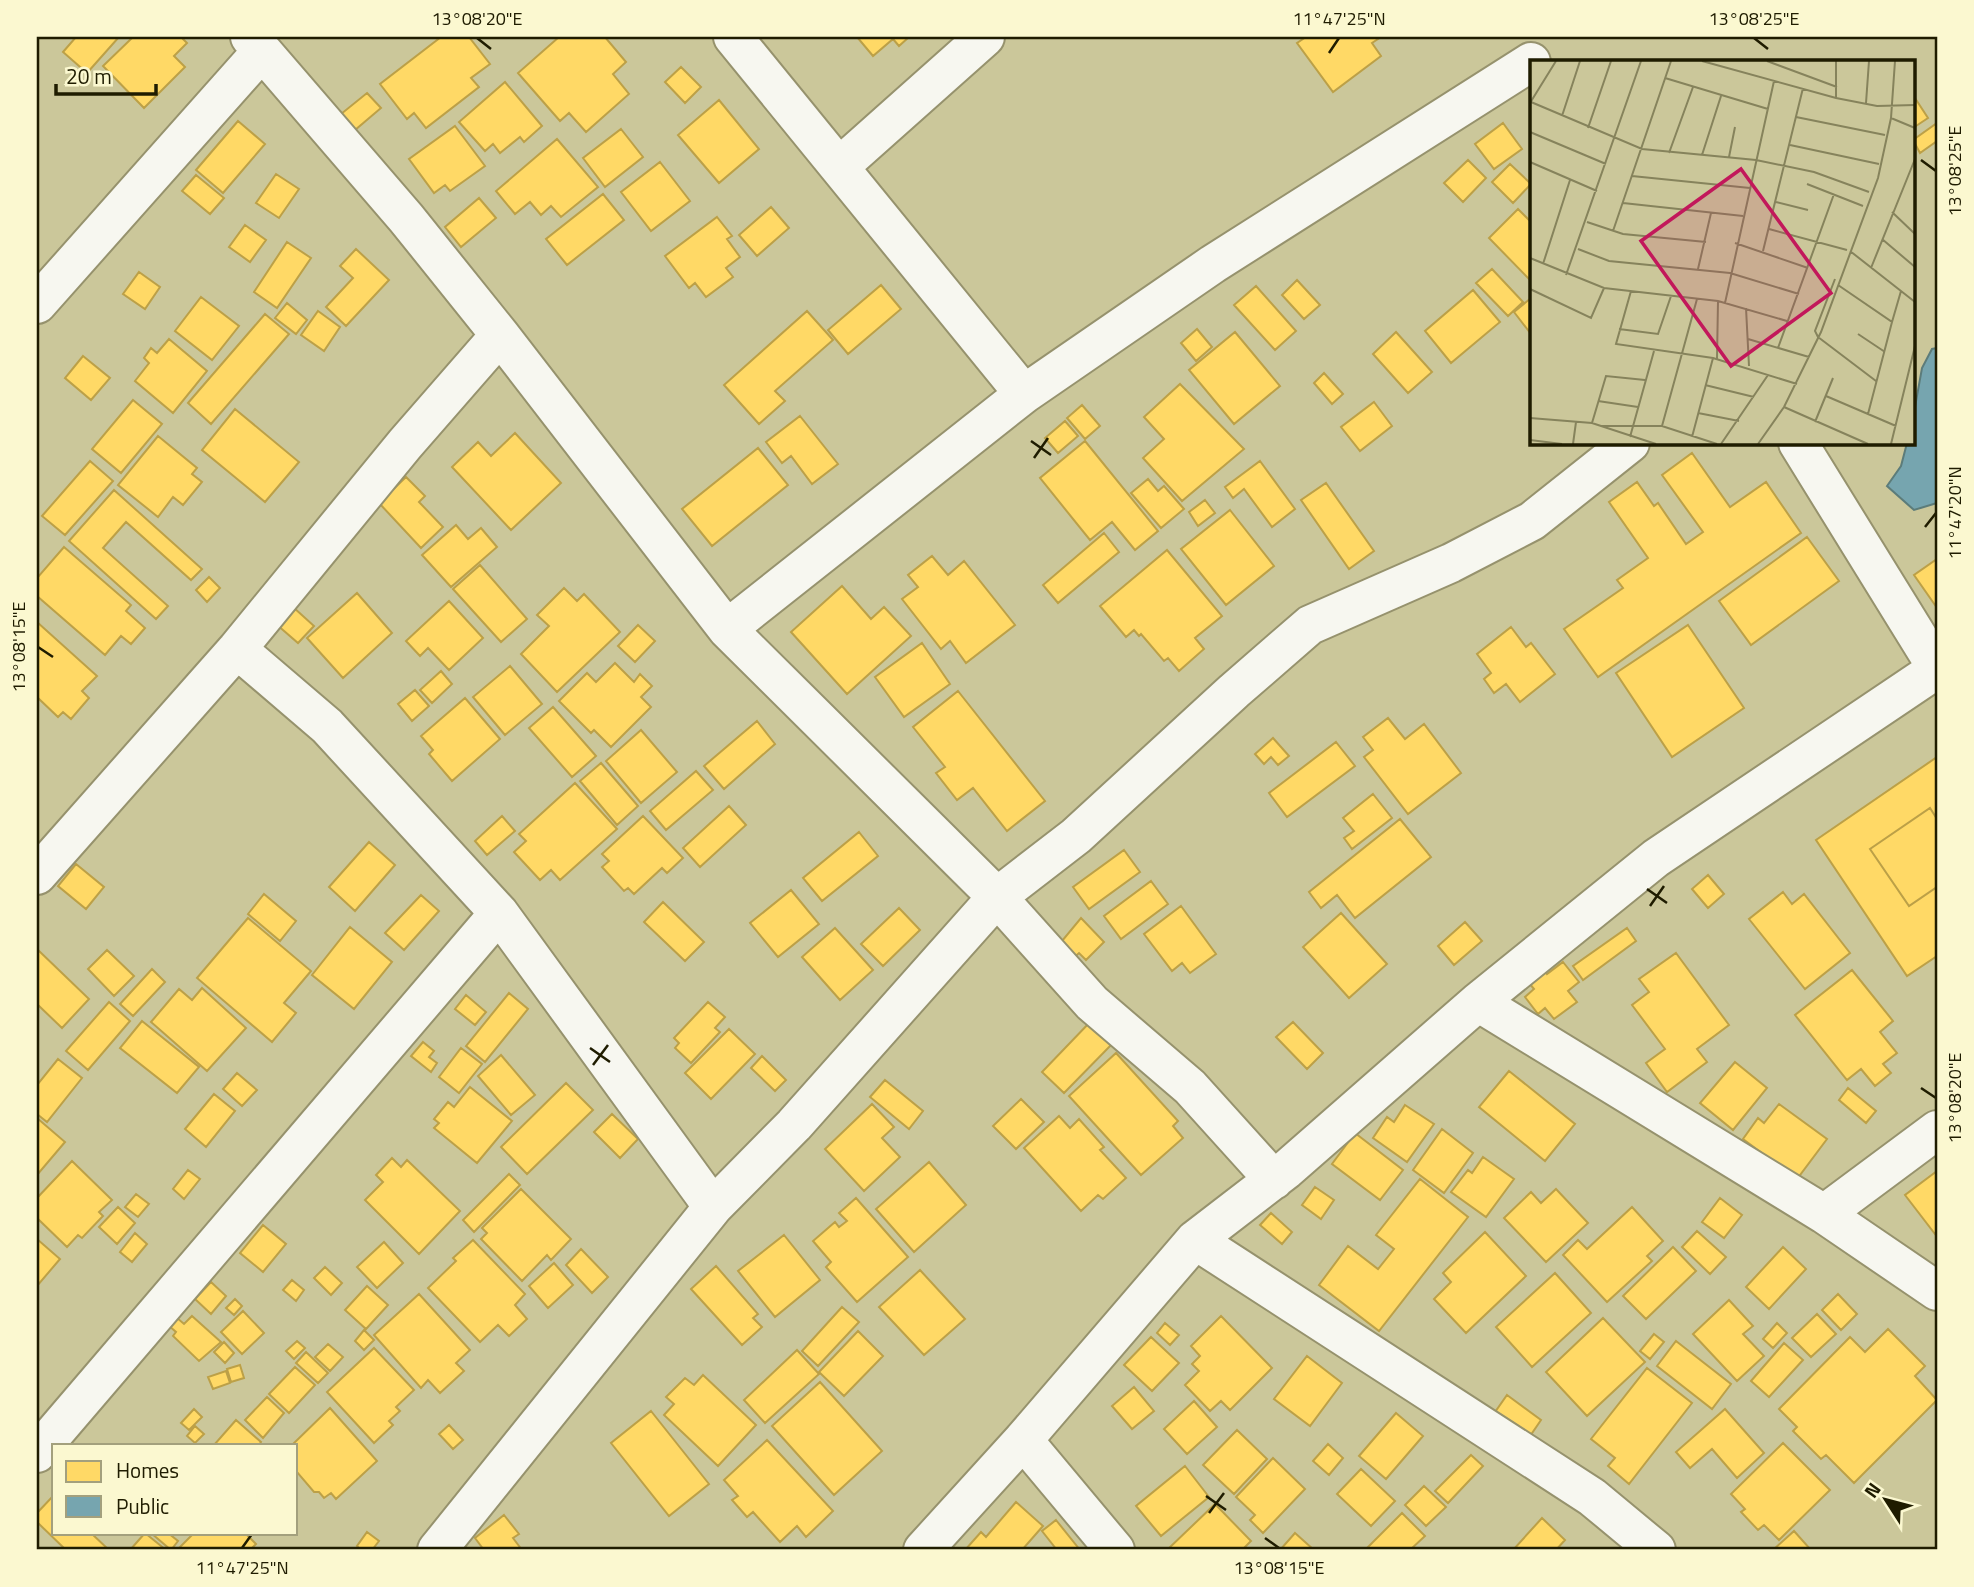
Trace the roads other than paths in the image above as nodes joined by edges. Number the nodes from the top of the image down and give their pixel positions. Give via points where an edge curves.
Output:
1 (733, 37) edge
2 (985, 37) edge
3 (256, 44) edge
4 (1536, 55) edge
5 (839, 167) junction
6 (37, 304) edge
7 (500, 335) junction
8 (1024, 394) junction
9 (1629, 444) edge
10 (1799, 444) edge
11 (727, 629) junction
12 (237, 649) junction
13 (1937, 669) edge
14 (37, 875) edge
15 (997, 897) junction
16 (499, 913) junction
17 (1478, 1002) junction
18 (1937, 1129) edge
19 (1274, 1181) junction
20 (713, 1207) junction
21 (1824, 1214) junction
22 (1195, 1240) junction
23 (1937, 1291) edge
24 (1023, 1440) junction
25 (37, 1452) edge
26 (438, 1550) edge
27 (923, 1550) edge
28 (1115, 1550) edge
29 (1656, 1550) edge

1 - 5 street
2 - 5 street
3 - 6 street
3 - 7 street
4 - 8 street via 1213,264
5 - 8 street
7 - 11 street
7 - 12 street
8 - 11 street
9 - 15 street via 1532,521 1451,564 1310,625 1076,836
10 - 13 street
11 - 15 street
12 - 14 street
12 - 16 street via 327,726
13 - 17 street via 1656,858
15 - 19 street via 1092,1003 1190,1087
15 - 20 street via 794,1125
16 - 20 street
16 - 25 street
17 - 19 street
17 - 21 street
18 - 21 street
19 - 22 street
20 - 26 street
21 - 23 street
22 - 24 street
22 - 29 street via 1592,1497
24 - 27 street
24 - 28 street

